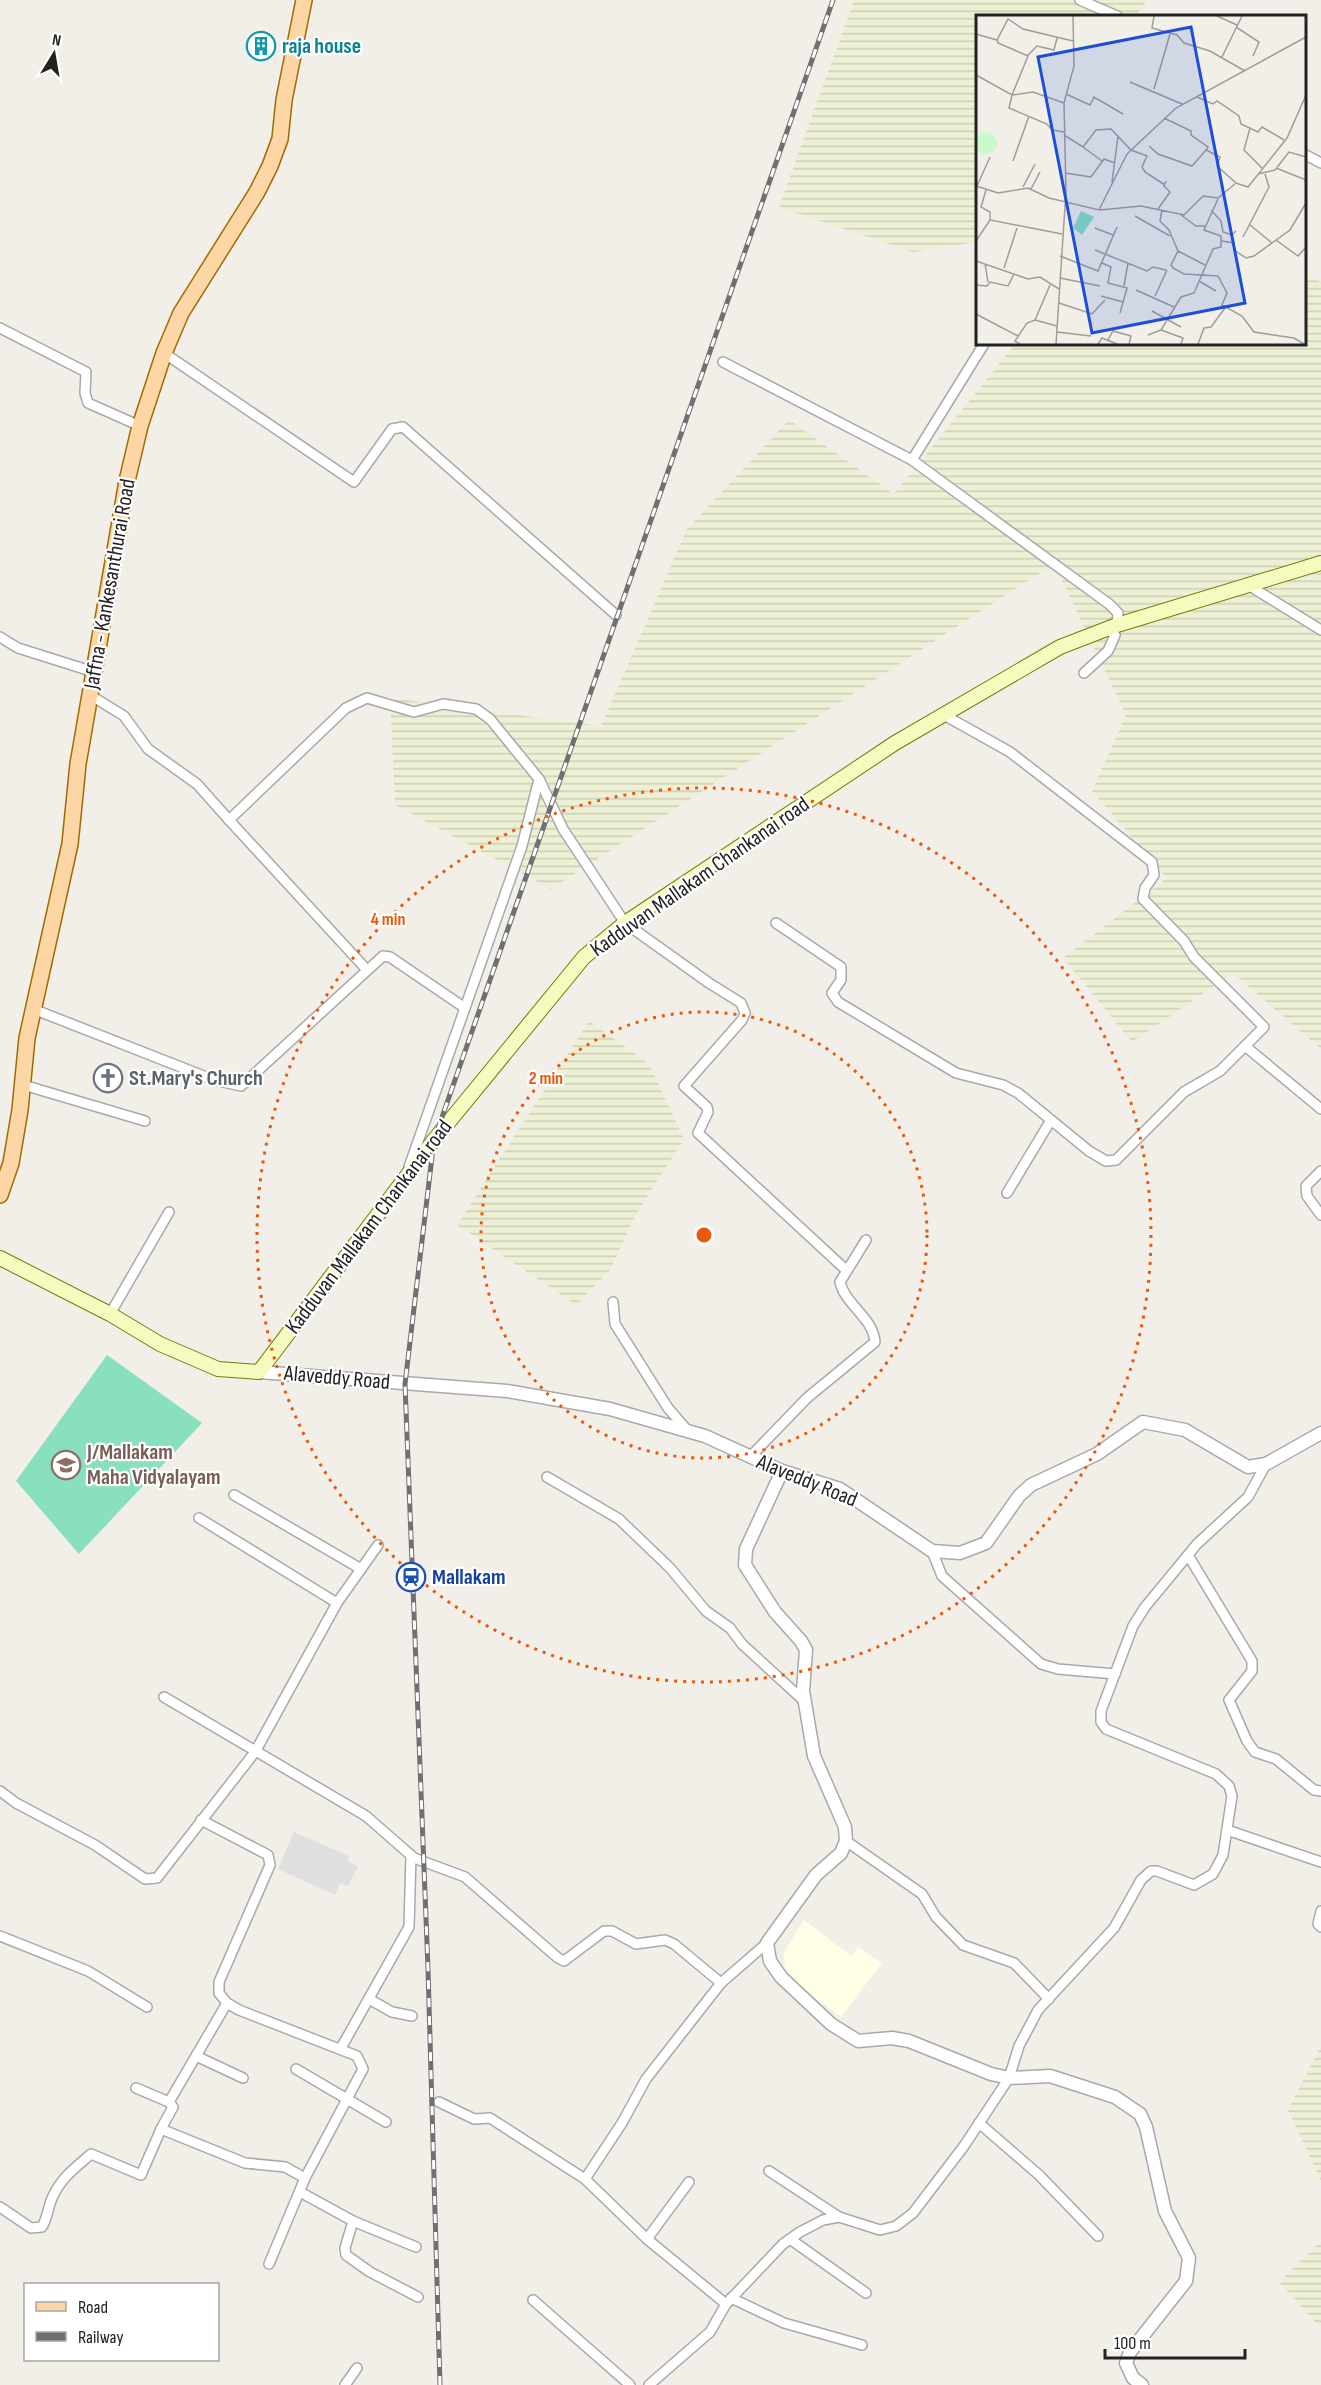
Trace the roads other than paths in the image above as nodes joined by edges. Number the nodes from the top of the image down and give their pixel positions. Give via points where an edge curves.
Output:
1 (304, 0) edge
2 (1080, 0) edge
3 (1116, 15) edge
4 (1306, 155) edge
5 (1321, 163) edge
6 (0, 328) edge
7 (983, 345) edge
8 (164, 353) junction
9 (723, 362) dead end
10 (140, 426) junction
11 (912, 460) junction
12 (1321, 563) edge
13 (1248, 585) junction
14 (616, 615) dead end
15 (1112, 627) junction
16 (1321, 630) edge
17 (0, 637) edge
18 (94, 672) junction
19 (1084, 673) dead end
20 (90, 695) junction
21 (944, 714) junction
22 (539, 779) junction
23 (229, 820) junction
24 (625, 923) junction
25 (776, 923) dead end
26 (367, 970) junction
27 (465, 1008) junction
28 (33, 1009) junction
29 (1245, 1046) junction
30 (20, 1084) junction
31 (1321, 1109) edge
32 (1051, 1120) junction
33 (145, 1121) dead end
34 (1321, 1171) edge
35 (405, 1179) junction
36 (1007, 1193) dead end
37 (0, 1196) edge
38 (169, 1212) dead end
39 (1321, 1215) edge
40 (866, 1240) dead end
41 (0, 1258) edge
42 (846, 1270) junction
43 (613, 1302) dead end
44 (110, 1314) junction
45 (259, 1372) junction
46 (687, 1430) junction
47 (1321, 1433) edge
48 (750, 1457) junction
49 (1266, 1464) junction
50 (782, 1471) junction
51 (547, 1477) dead end
52 (234, 1495) dead end
53 (199, 1518) dead end
54 (378, 1545) dead end
55 (932, 1551) junction
56 (1188, 1555) junction
57 (361, 1569) junction
58 (337, 1603) junction
59 (1115, 1674) junction
60 (164, 1697) dead end
61 (803, 1700) junction
62 (255, 1752) junction
63 (0, 1791) edge
64 (1321, 1791) edge
65 (201, 1820) junction
66 (1227, 1830) junction
67 (846, 1841) junction
68 (411, 1855) junction
69 (1321, 1862) edge
70 (1321, 1911) edge
71 (1321, 1927) edge
72 (0, 1936) edge
73 (767, 1943) junction
74 (721, 1983) junction
75 (369, 1999) junction
76 (1049, 1999) junction
77 (227, 2003) junction
78 (147, 2007) dead end
79 (412, 2016) dead end
80 (340, 2048) junction
81 (196, 2056) junction
82 (296, 2069) dead end
83 (243, 2078) dead end
84 (1009, 2078) junction
85 (136, 2088) dead end
86 (347, 2099) junction
87 (169, 2102) junction
88 (439, 2102) dead end
89 (386, 2122) dead end
90 (979, 2122) junction
91 (161, 2129) junction
92 (769, 2171) dead end
93 (305, 2178) junction
94 (585, 2179) junction
95 (689, 2182) dead end
96 (300, 2192) junction
97 (0, 2206) edge
98 (839, 2217) junction
99 (353, 2221) junction
100 (1098, 2236) dead end
101 (647, 2239) junction
102 (790, 2239) junction
103 (416, 2247) dead end
104 (269, 2264) dead end
105 (866, 2293) dead end
106 (418, 2297) dead end
107 (533, 2300) dead end
108 (728, 2301) junction
109 (862, 2345) dead end
110 (357, 2368) dead end
111 (345, 2385) edge
112 (630, 2385) edge
113 (649, 2385) edge
114 (1142, 2385) edge

1 - 8 main road, Jaffna - Kankesanthurai Road via 280,139 270,166 182,313
2 - 3 street
4 - 5 street
6 - 10 street via 86,372 88,404
7 - 11 street
8 - 10 main road, Jaffna - Kankesanthurai Road
8 - 14 street via 354,482 392,429 403,427
9 - 11 street
10 - 18 main road, Jaffna - Kankesanthurai Road
11 - 15 street via 1109,604 1118,613
12 - 13 main road, Kadduvan Mallakam Chankanai road
13 - 15 main road, Kadduvan Mallakam Chankanai road
13 - 16 street
15 - 19 street via 1113,644
15 - 21 main road, Kadduvan Mallakam Chankanai road via 1060,646
17 - 18 street via 18,648
18 - 20 main road, Jaffna - Kankesanthurai Road
20 - 23 street via 124,716 148,749 197,784
20 - 28 main road, Jaffna - Kankesanthurai Road via 70,844
21 - 24 main road, Kadduvan Mallakam Chankanai road
21 - 29 street via 1010,752 1152,862 1154,875 1143,899 1264,1027
22 - 23 street via 490,719 476,709 443,704 414,712 367,698 346,708
22 - 24 street via 564,829
22 - 27 street via 522,846
23 - 26 street
24 - 35 main road, Kadduvan Mallakam Chankanai road via 584,957
24 - 42 street via 741,1003 745,1013 742,1020 684,1086 708,1112 698,1133
25 - 32 street via 841,967 841,980 832,993 838,1002 956,1073 1003,1085 1018,1093
26 - 27 street via 383,956 390,957
26 - 28 street via 241,1086 214,1080
27 - 35 street
28 - 30 main road, Jaffna - Kankesanthurai Road
29 - 31 street
29 - 32 street via 1220,1071 1184,1092 1116,1160 1106,1161 1089,1151
30 - 33 street
30 - 37 main road, Jaffna - Kankesanthurai Road via 11,1162
32 - 36 street
34 - 39 street via 1306,1186
35 - 45 main road, Kadduvan Mallakam Chankanai road
38 - 44 street
40 - 42 street
41 - 44 main road
42 - 48 street via 840,1282 842,1290 871,1326 875,1342 807,1398
43 - 46 street via 615,1324 668,1408
44 - 45 main road via 160,1344 218,1369
45 - 46 street, Alaveddy Road via 507,1391 610,1409
46 - 48 street, Alaveddy Road
47 - 49 street
48 - 50 street, Alaveddy Road
49 - 55 street via 1248,1467 1185,1430 1143,1422 1097,1454 1024,1490 986,1543 960,1553
49 - 56 street via 1248,1497
50 - 55 street, Alaveddy Road via 840,1489
50 - 61 street via 746,1549 745,1565 806,1650
51 - 61 street via 619,1519 670,1568 706,1611 730,1628
52 - 57 street
53 - 58 street
54 - 57 street
55 - 59 street via 942,1576 1041,1664
56 - 59 street via 1133,1626
56 - 64 street via 1252,1662 1252,1671 1229,1700 1247,1741 1255,1752 1276,1759 1314,1790
57 - 58 street
58 - 62 street
59 - 66 street via 1101,1711 1106,1729 1216,1774 1229,1786 1232,1796
60 - 62 street
61 - 67 street via 814,1756 845,1827
62 - 65 street
62 - 68 street via 366,1816
63 - 65 street via 150,1880 163,1873
65 - 77 street via 268,1855 270,1865 219,1982 219,1993
66 - 69 street
66 - 76 street via 1223,1855 1213,1874 1204,1881 1194,1885 1157,1871 1147,1873 1114,1928
67 - 73 street
67 - 76 street via 922,1894 936,1917 963,1945 1014,1964
68 - 74 street via 465,1877 564,1961 604,1931 612,1931 636,1944 665,1940 674,1944
68 - 75 street via 409,1927
70 - 71 street
72 - 78 street via 88,1971
73 - 74 street
73 - 84 street via 770,1961 781,1977 831,2024 858,2041 909,2041
74 - 94 street via 646,2079
75 - 79 street via 392,2012
75 - 80 street
76 - 84 street via 1028,2026
77 - 80 street
77 - 81 street
80 - 86 street via 357,2056 363,2068
81 - 83 street
81 - 87 street
82 - 86 street
84 - 90 street
84 - 114 street via 1050,2076 1115,2097 1140,2114 1146,2127 1165,2211 1190,2267 1186,2280 1130,2352 1126,2363 1133,2378
85 - 87 street
86 - 89 street
86 - 93 street
87 - 91 street via 172,2107
88 - 94 street via 474,2119 490,2118
90 - 98 street via 914,2213 896,2226 880,2230
90 - 100 street via 1039,2175
91 - 93 street via 244,2163 285,2167
91 - 97 street via 141,2175 91,2154 66,2175 52,2198 42,2227 31,2228
92 - 98 street
93 - 96 street
94 - 101 street
95 - 101 street
96 - 99 street
96 - 104 street
98 - 102 street via 823,2220
99 - 103 street
99 - 106 street via 346,2255
101 - 108 street
102 - 105 street
102 - 108 street
107 - 112 street
108 - 109 street via 784,2324
108 - 113 street via 710,2332
110 - 111 street

